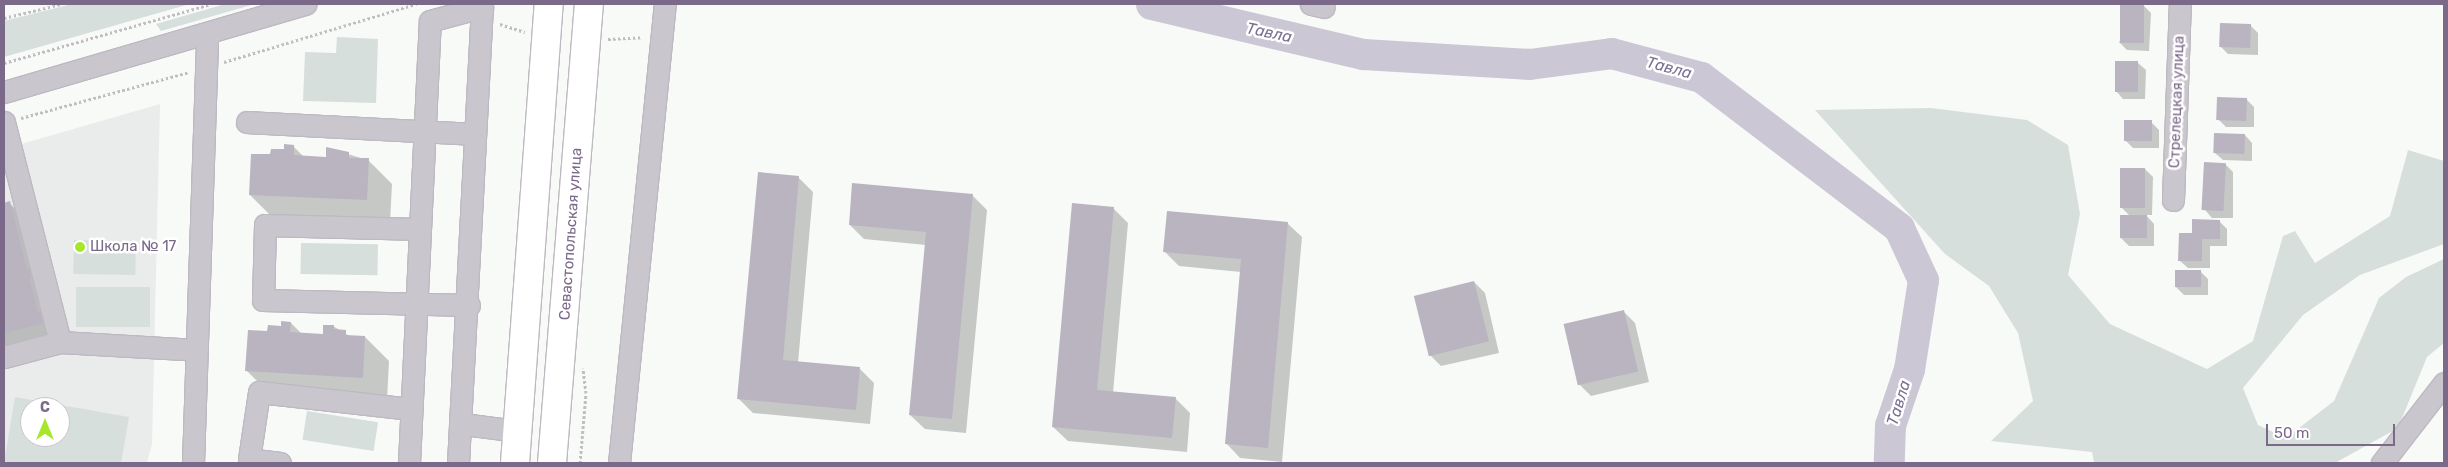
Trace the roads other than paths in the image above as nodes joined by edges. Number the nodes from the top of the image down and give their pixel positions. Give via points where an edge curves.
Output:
1 (304, 4) edge
2 (664, 4) edge
3 (2180, 4) edge
4 (486, 11) edge
5 (542, 22) edge
6 (593, 24) edge
7 (207, 33) junction
8 (4, 92) edge
9 (4, 122) edge
10 (247, 122) dead end
11 (426, 130) junction
12 (476, 134) junction
13 (11, 178) edge
14 (2173, 200) dead end
15 (420, 229) junction
16 (418, 304) junction
17 (469, 305) junction
18 (60, 342) junction
19 (197, 350) junction
20 (4, 357) edge
21 (2444, 383) edge
22 (411, 409) junction
23 (463, 424) junction
24 (518, 430) junction
25 (194, 463) edge
26 (280, 463) edge
27 (409, 463) edge
28 (458, 463) edge
29 (515, 463) edge
30 (552, 463) edge
31 (619, 463) edge
32 (2382, 463) edge

1 - 7 street
2 - 31 street
3 - 14 street, Стрелецкая улица
4 - 11 street via 430,21
4 - 12 street
5 - 24 main road
6 - 30 main road, Севастопольская улица
7 - 8 street
7 - 19 street
9 - 13 street
10 - 11 street
11 - 12 street
11 - 15 street
12 - 17 street
13 - 18 street
15 - 16 street
15 - 16 street via 265,225 263,300
16 - 17 street
16 - 22 street
17 - 23 street
18 - 19 street
18 - 20 street
19 - 25 street
21 - 32 street
22 - 26 street via 259,392 249,459
22 - 27 street
23 - 24 street
23 - 28 street
24 - 29 main road

